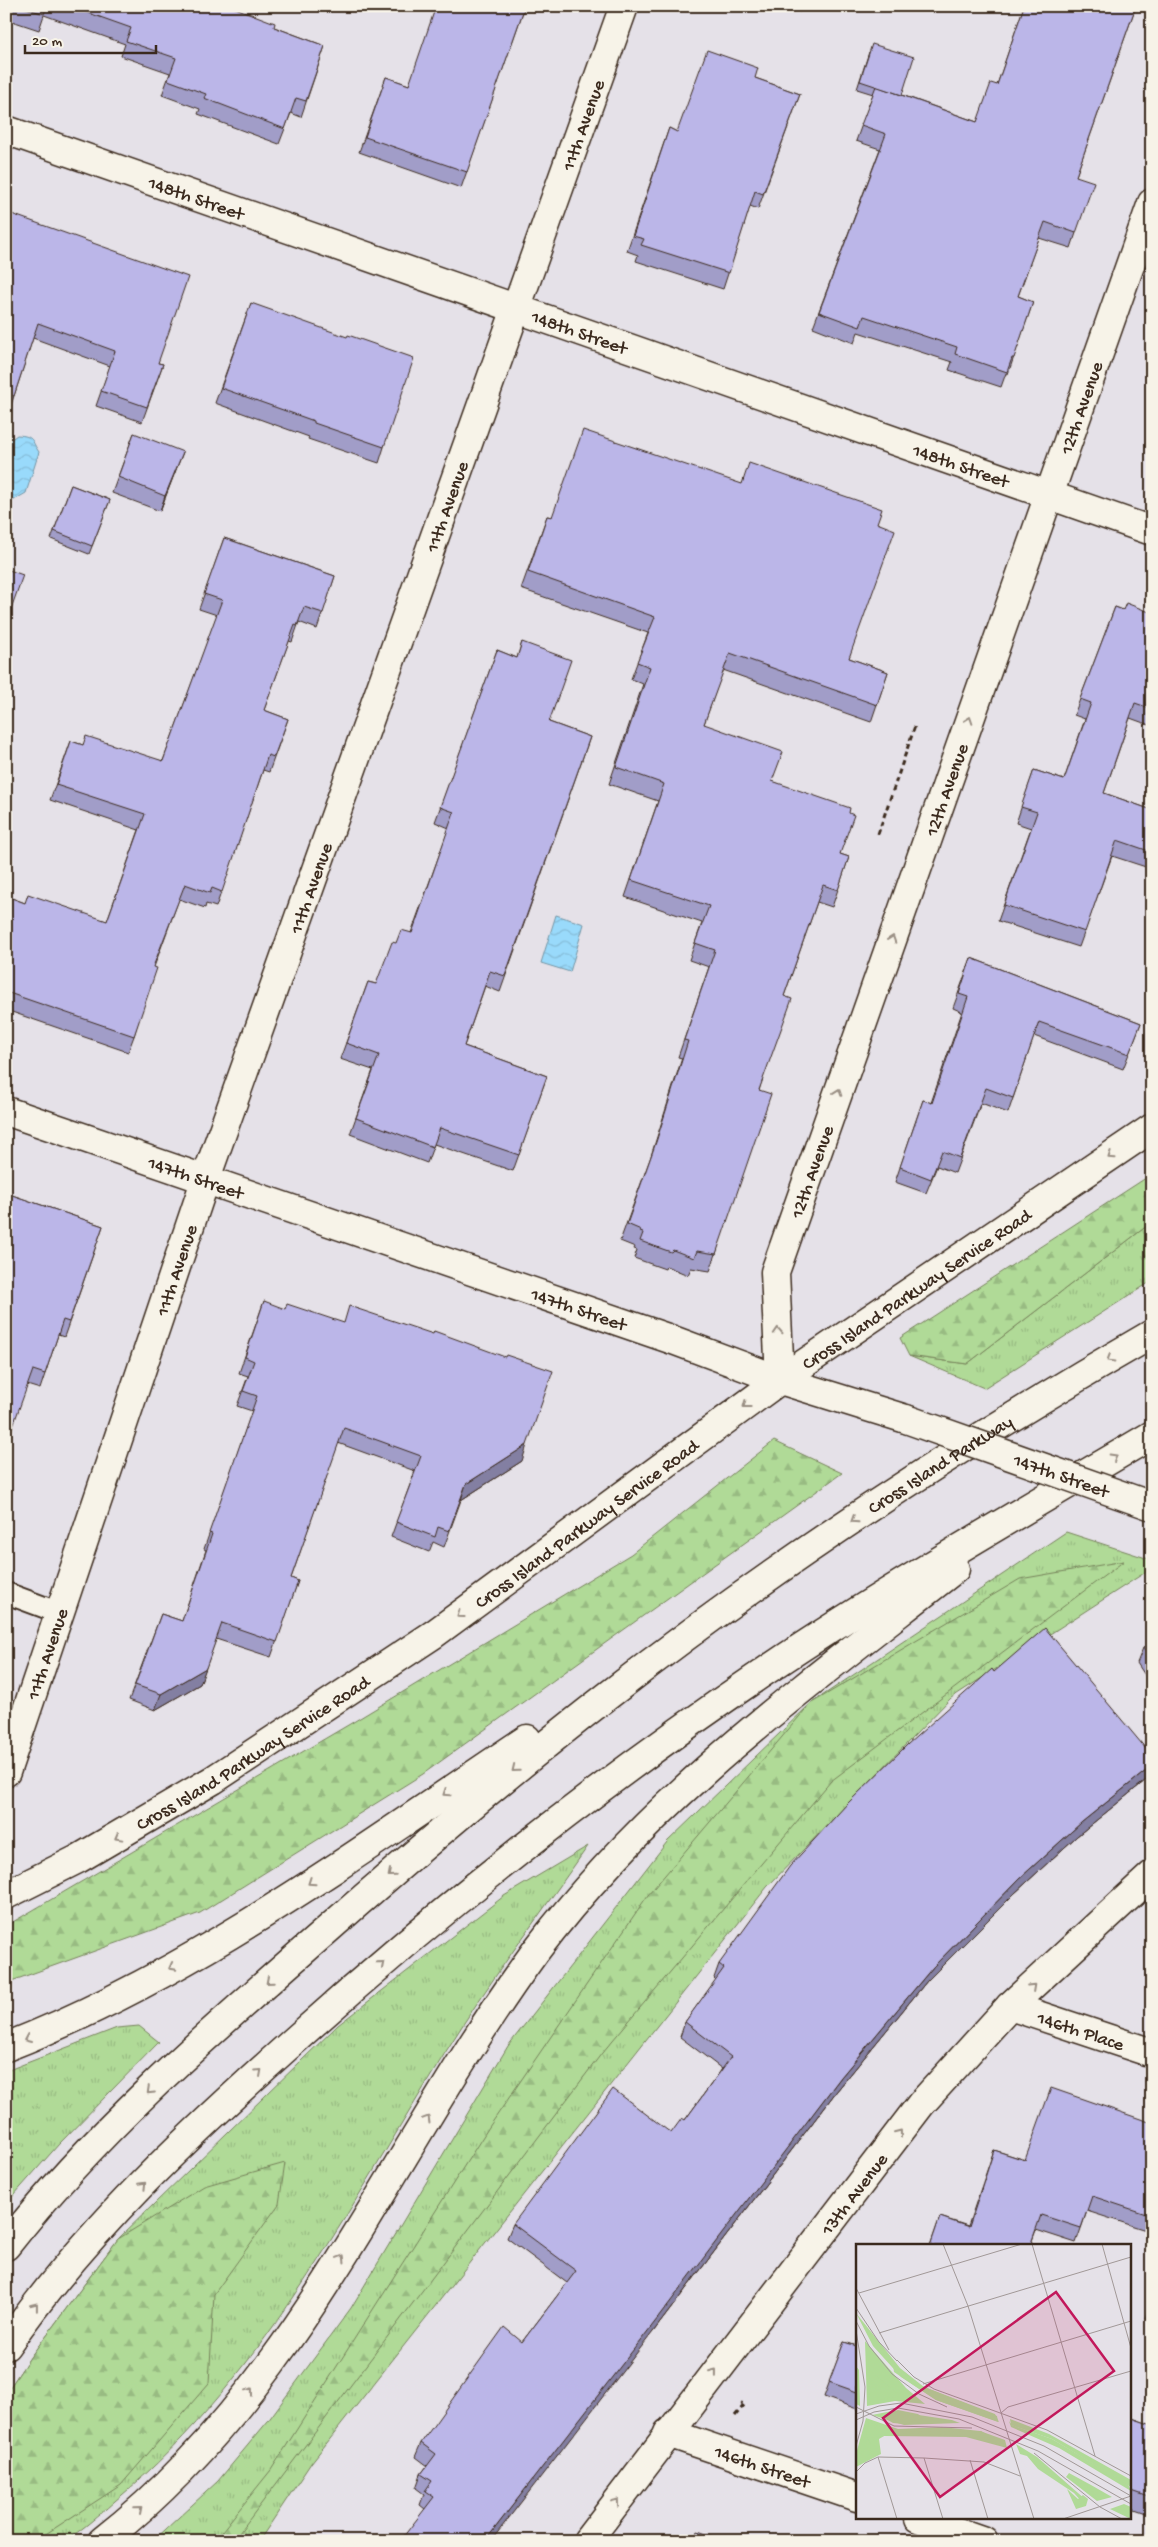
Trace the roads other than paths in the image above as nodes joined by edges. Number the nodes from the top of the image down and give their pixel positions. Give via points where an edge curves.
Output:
1 (624, 6) edge
2 (6, 130) edge
3 (1152, 203) edge
4 (517, 308) junction
5 (1049, 494) junction
6 (1152, 531) edge
7 (6, 1111) edge
8 (1152, 1128) edge
9 (206, 1178) junction
10 (1152, 1334) edge
11 (780, 1380) junction
12 (1152, 1435) edge
13 (1042, 1501) junction
14 (1152, 1506) edge
15 (6, 1593) edge
16 (735, 1601) junction
17 (60, 1613) junction
18 (6, 1772) edge
19 (1152, 1875) edge
20 (6, 1895) edge
21 (1010, 2006) junction
22 (6, 2047) edge
23 (1152, 2053) edge
24 (6, 2246) edge
25 (6, 2346) edge
26 (668, 2433) junction
27 (856, 2497) edge
28 (924, 2520) edge
29 (102, 2541) edge
30 (587, 2541) edge
31 (984, 2541) edge

1 - 4 main road, 11th Avenue
2 - 4 main road, 148th Street
3 - 5 main road, 12th Avenue
4 - 5 main road, 148th Street
4 - 9 main road, 11th Avenue
5 - 6 main road, 148th Street
11 -> 5 main road, 12th Avenue via 774,1272
7 - 9 main road, 147th Street
8 -> 11 main road, Cross Island Parkway Service Road
9 - 11 main road, 147th Street
9 - 17 main road, 11th Avenue
10 -> 16 main road, Cross Island Parkway via 986,1435
11 - 14 main road, 147th Street, bridge via 906,1418
11 -> 20 main road, Cross Island Parkway Service Road via 426,1639 213,1780 78,1859
13 -> 12 main road
25 -> 13 main road via 60,2275 161,2166 252,2078 411,1939 544,1832 725,1699 876,1600
29 -> 13 main road via 178,2474 219,2430 277,2357 326,2286 452,2078 517,1978 604,1869 646,1823 708,1766
15 - 17 lane
16 -> 22 main road via 280,1904 145,1981
16 -> 24 main road via 508,1775 269,1981 110,2130
17 - 18 main road, 11th Avenue
21 -> 19 main road, 13th Avenue
21 - 23 main road, 146th Place
26 -> 21 main road, 13th Avenue via 921,2104
26 - 27 main road, 146th Street
30 -> 26 main road, 13th Avenue
28 - 31 main road

